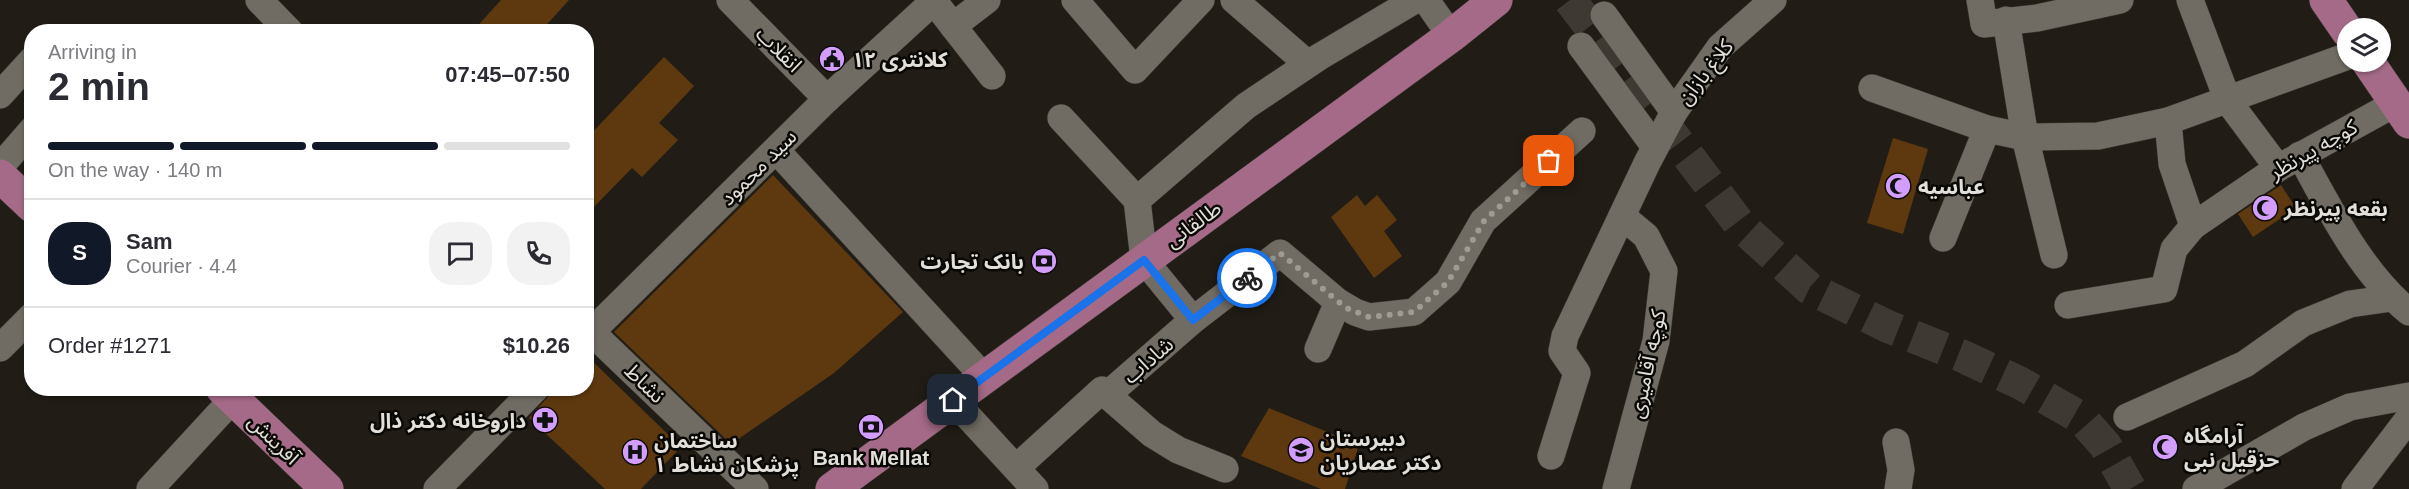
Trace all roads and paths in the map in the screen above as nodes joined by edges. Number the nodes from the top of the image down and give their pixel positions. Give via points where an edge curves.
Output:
1 (259, 0) edge
2 (730, 0) edge
3 (987, 0) edge
4 (1075, 0) edge
5 (1201, 0) edge
6 (1234, 0) edge
7 (1415, 0) edge
8 (1426, 0) edge
9 (1496, 0) edge
10 (1773, 0) edge
11 (1980, 0) edge
12 (2120, 0) edge
13 (2190, 0) edge
14 (2326, 0) edge
15 (933, 1) edge
16 (2038, 9) edge
17 (1604, 15) dead end
18 (2338, 18) edge
19 (2006, 20) junction
20 (282, 24) edge
21 (954, 26) junction
22 (1450, 36) junction
23 (1581, 46) dead end
24 (2337, 60) edge
25 (1308, 64) junction
26 (24, 69) edge
27 (2375, 72) edge
28 (992, 76) dead end
29 (1872, 88) dead end
30 (0, 95) edge
31 (828, 99) junction
32 (2228, 101) junction
33 (1674, 112) junction
34 (2402, 113) edge
35 (1061, 118) dead end
36 (2168, 121) junction
37 (1987, 129) junction
38 (1582, 131) dead end
39 (2025, 137) junction
40 (24, 139) edge
41 (1655, 147) junction
42 (776, 150) junction
43 (2289, 162) junction
44 (0, 167) edge
45 (0, 176) edge
46 (24, 198) edge
47 (1137, 200) junction
48 (1622, 216) junction
49 (2193, 226) junction
50 (1943, 238) dead end
51 (2054, 255) dead end
52 (1144, 260) junction
53 (1338, 302) junction
54 (2068, 305) dead end
55 (2400, 305) edge
56 (1193, 320) junction
57 (24, 324) edge
58 (594, 326) edge
59 (594, 338) edge
60 (0, 348) edge
61 (1318, 350) dead end
62 (984, 377) junction
63 (229, 396) edge
64 (236, 396) edge
65 (528, 396) edge
66 (1107, 396) junction
67 (2409, 396) edge
68 (953, 400) junction
69 (2127, 417) dead end
70 (2409, 418) edge
71 (1896, 442) dead end
72 (1551, 456) dead end
73 (1016, 468) junction
74 (1225, 469) dead end
75 (150, 489) edge
76 (327, 489) edge
77 (438, 489) edge
78 (755, 489) edge
79 (832, 489) edge
80 (1035, 489) edge
81 (1616, 489) edge
82 (1898, 489) edge
83 (2196, 489) edge
84 (2356, 489) edge

1 - 20 street
2 - 31 street, انقلاب
3 - 21 street
4 - 5 street via 1135,70
6 - 25 street
7 - 25 street
8 - 22 street
9 - 22 main road, طالقانی
10 - 33 street, کلاغ بازان via 1720,47
11 - 19 street via 1984,24
12 - 16 street
13 - 32 street
14 - 18 main road
15 - 21 street
15 - 31 street, سید محمود
16 - 19 street
17 - 33 street, کلاغ بازان
19 - 39 street
21 - 28 street
22 - 52 main road, طالقانی
23 - 41 street
24 - 32 street
25 - 47 street via 1246,106
26 - 30 street
27 - 34 main road
29 - 37 street
31 - 42 street, سید محمود
32 - 36 street
32 - 43 street
33 - 41 street
34 - 43 street, کوچه پیرنظر
35 - 47 street
36 - 39 street via 2098,136
36 - 49 street via 2172,164
37 - 39 street
37 - 50 street
38 - 53 street, شاداب via 1484,221 1448,282 1414,312 1369,317
39 - 51 street
40 - 44 street
41 - 48 street
42 - 58 street, سید محمود
42 - 62 street
43 - 49 street, کوچه پیرنظر
43 - 55 street
45 - 46 main road
47 - 52 street
48 - 72 street via 1565,336 1562,351 1577,373
48 - 81 street, کوچه آقامیری via 1646,236 1664,271 1656,341
49 - 54 street, کوچه پیرنظر via 2174,249 2164,288
52 - 56 street
52 - 62 main road, طالقانی
53 - 56 street, شاداب via 1280,253
53 - 61 street
55 - 69 street via 2350,304 2303,323 2245,364
56 - 66 street, شاداب
57 - 60 street
59 - 78 street, نشاط
62 - 68 main road, طالقانی
63 - 75 street
64 - 76 main road, آفرینش
65 - 77 street
66 - 73 street, شاداب via 1102,390
66 - 74 street via 1152,434 1178,450
67 - 83 street via 2350,407 2304,427
68 - 73 street
68 - 79 main road, طالقانی
70 - 84 street
71 - 82 street
73 - 80 street

